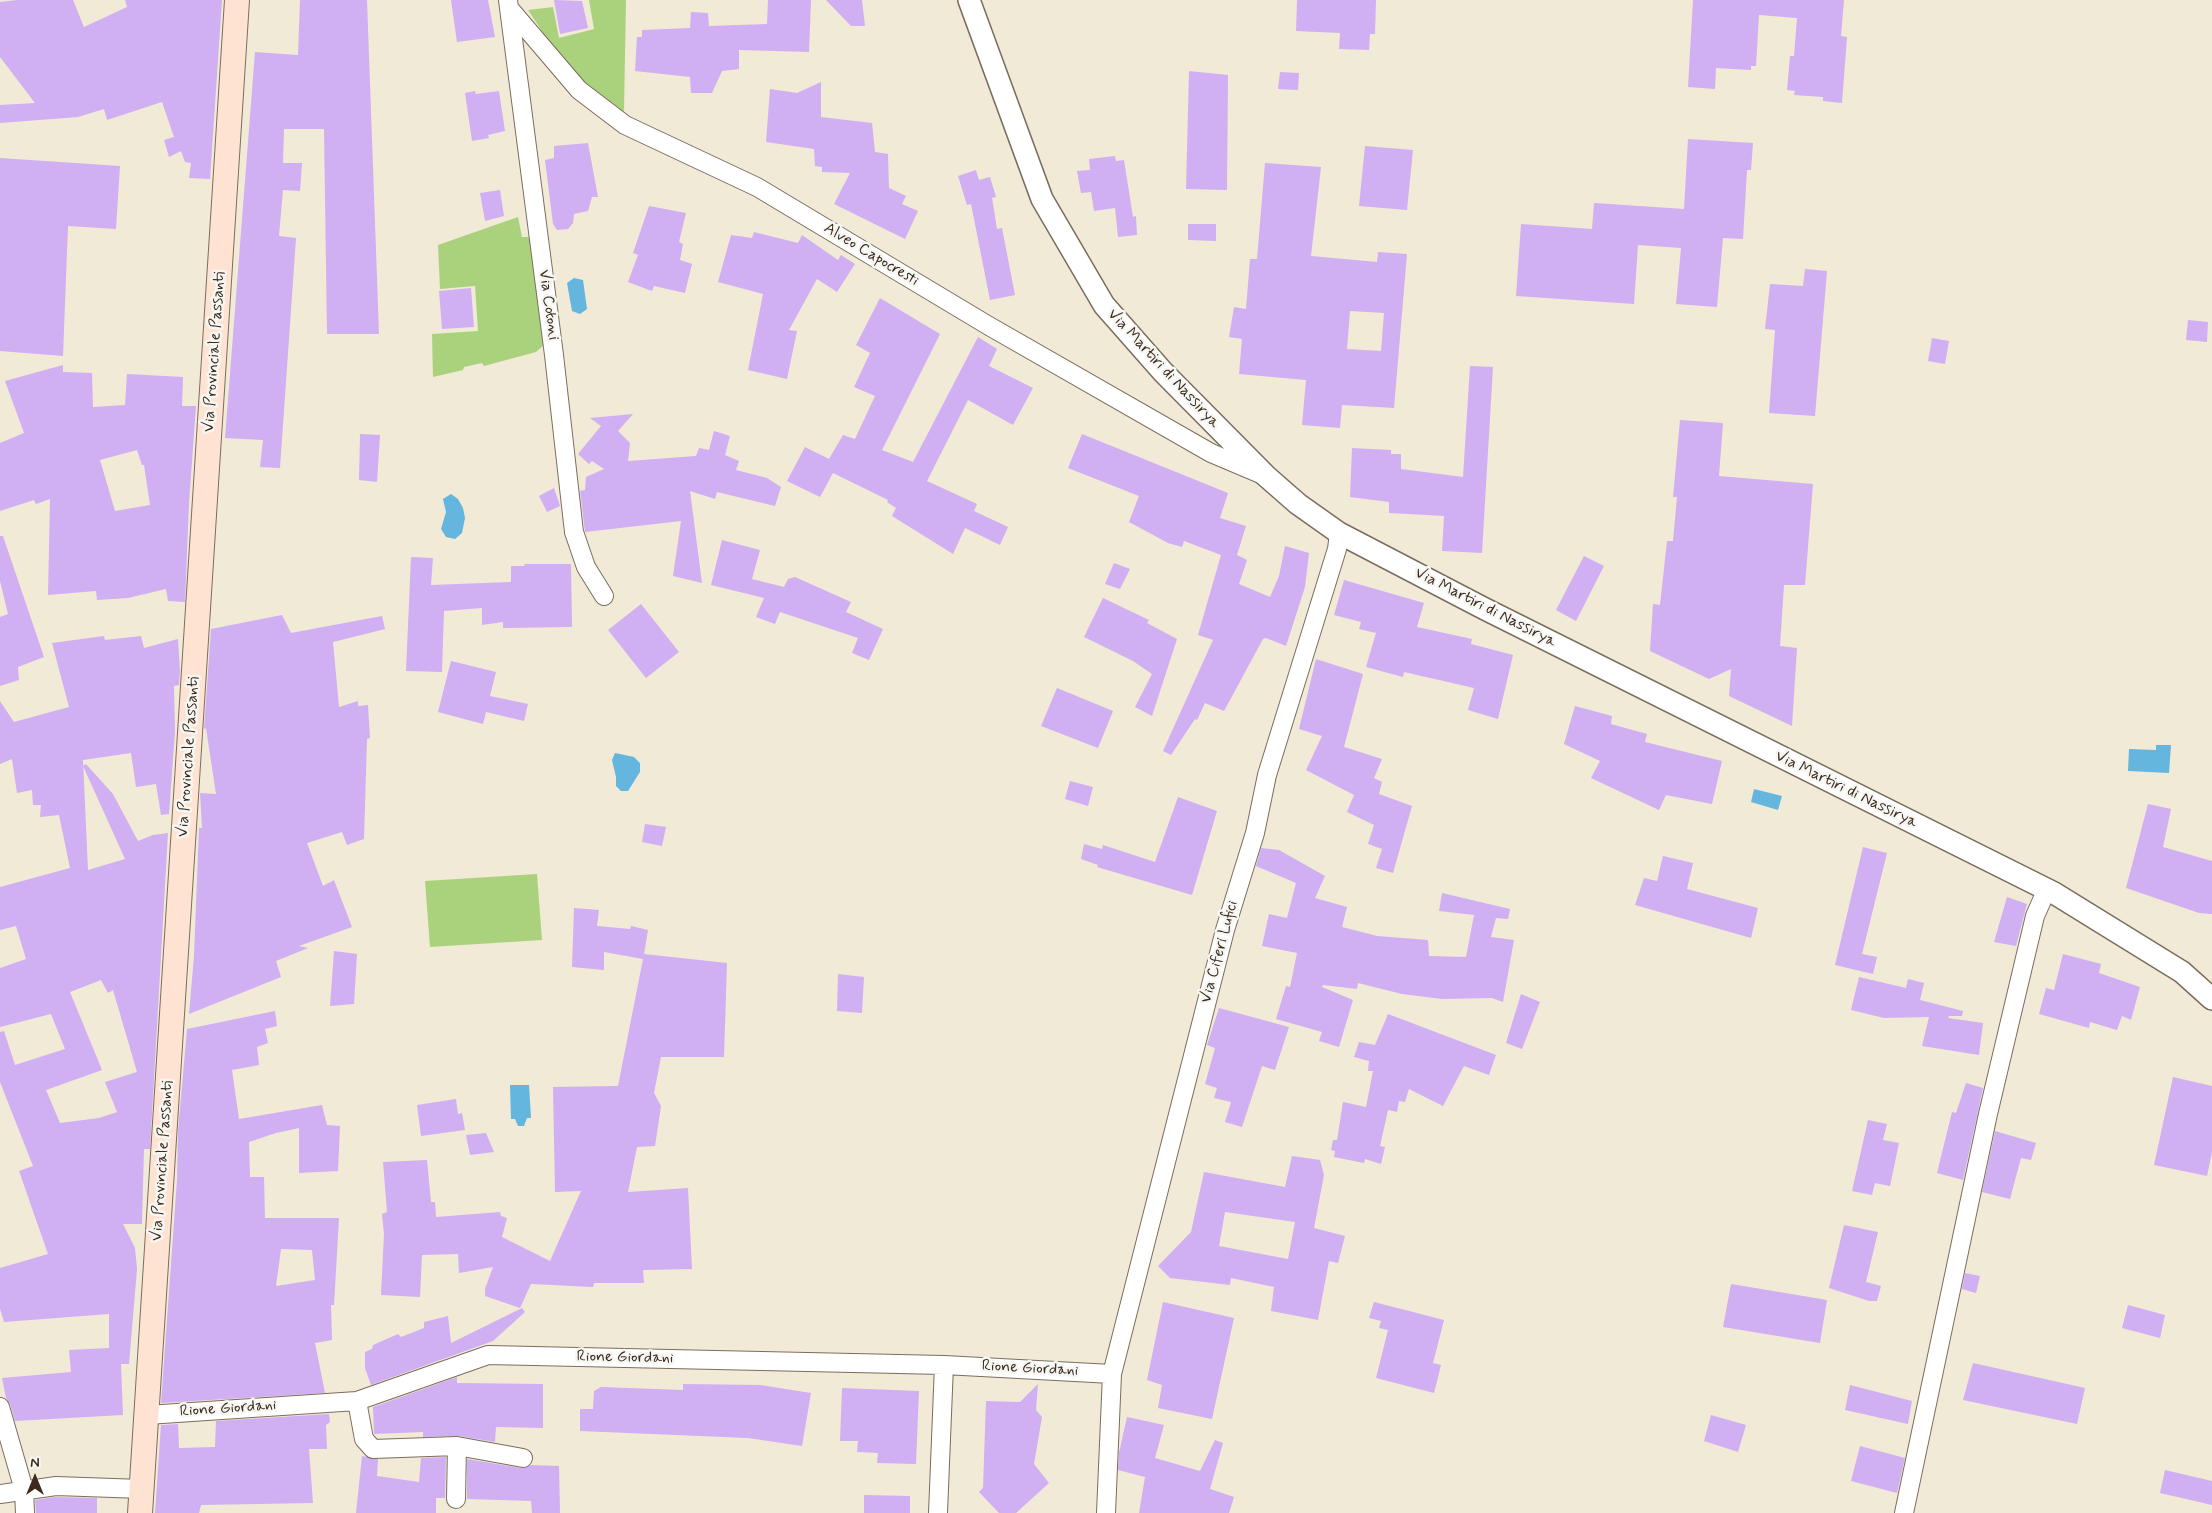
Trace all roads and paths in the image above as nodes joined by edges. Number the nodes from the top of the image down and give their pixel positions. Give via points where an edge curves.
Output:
1 (237, 0) edge
2 (969, 0) edge
3 (508, 4) edge
4 (1266, 476) junction
5 (1339, 533) junction
6 (604, 596) dead end
7 (2046, 889) junction
8 (2212, 998) edge
9 (944, 1365) junction
10 (1112, 1374) junction
11 (357, 1401) junction
12 (0, 1407) edge
13 (147, 1415) junction
14 (457, 1446) junction
15 (523, 1458) dead end
16 (142, 1488) junction
17 (24, 1490) junction
18 (0, 1494) edge
19 (456, 1499) dead end
20 (25, 1513) edge
21 (140, 1513) edge
22 (938, 1513) edge
23 (1106, 1513) edge
24 (1904, 1513) edge

1 - 13 main road, Via Provinciale Passanti
2 - 4 street, Via Martiri di Nassirya via 1042,199 1104,305 1163,372
3 - 4 street, Alveo Capocresti via 579,90 626,125 757,187 989,326 1211,453
3 - 6 street, Via Cotoni via 574,532 586,567
4 - 5 street, Via Martiri di Nassirya
5 - 7 street, Via Martiri di Nassirya
5 - 10 street, Via Ciferi Lufici via 1225,930
7 - 8 street, Via Martiri di Nassirya via 2182,972
7 - 24 street via 2035,916 1988,1114
9 - 10 street, Rione Giordani
9 - 11 street, Rione Giordani via 488,1354
9 - 22 street
10 - 23 street, Via Ciferi Lufici
11 - 13 street, Rione Giordani
11 - 14 street via 364,1439 374,1450
12 - 17 street
13 - 16 main road, Via Provinciale Passanti
14 - 15 street
14 - 19 street
16 - 17 street via 56,1486
16 - 21 main road, Via Provinciale Passanti
17 - 18 street
17 - 20 street

